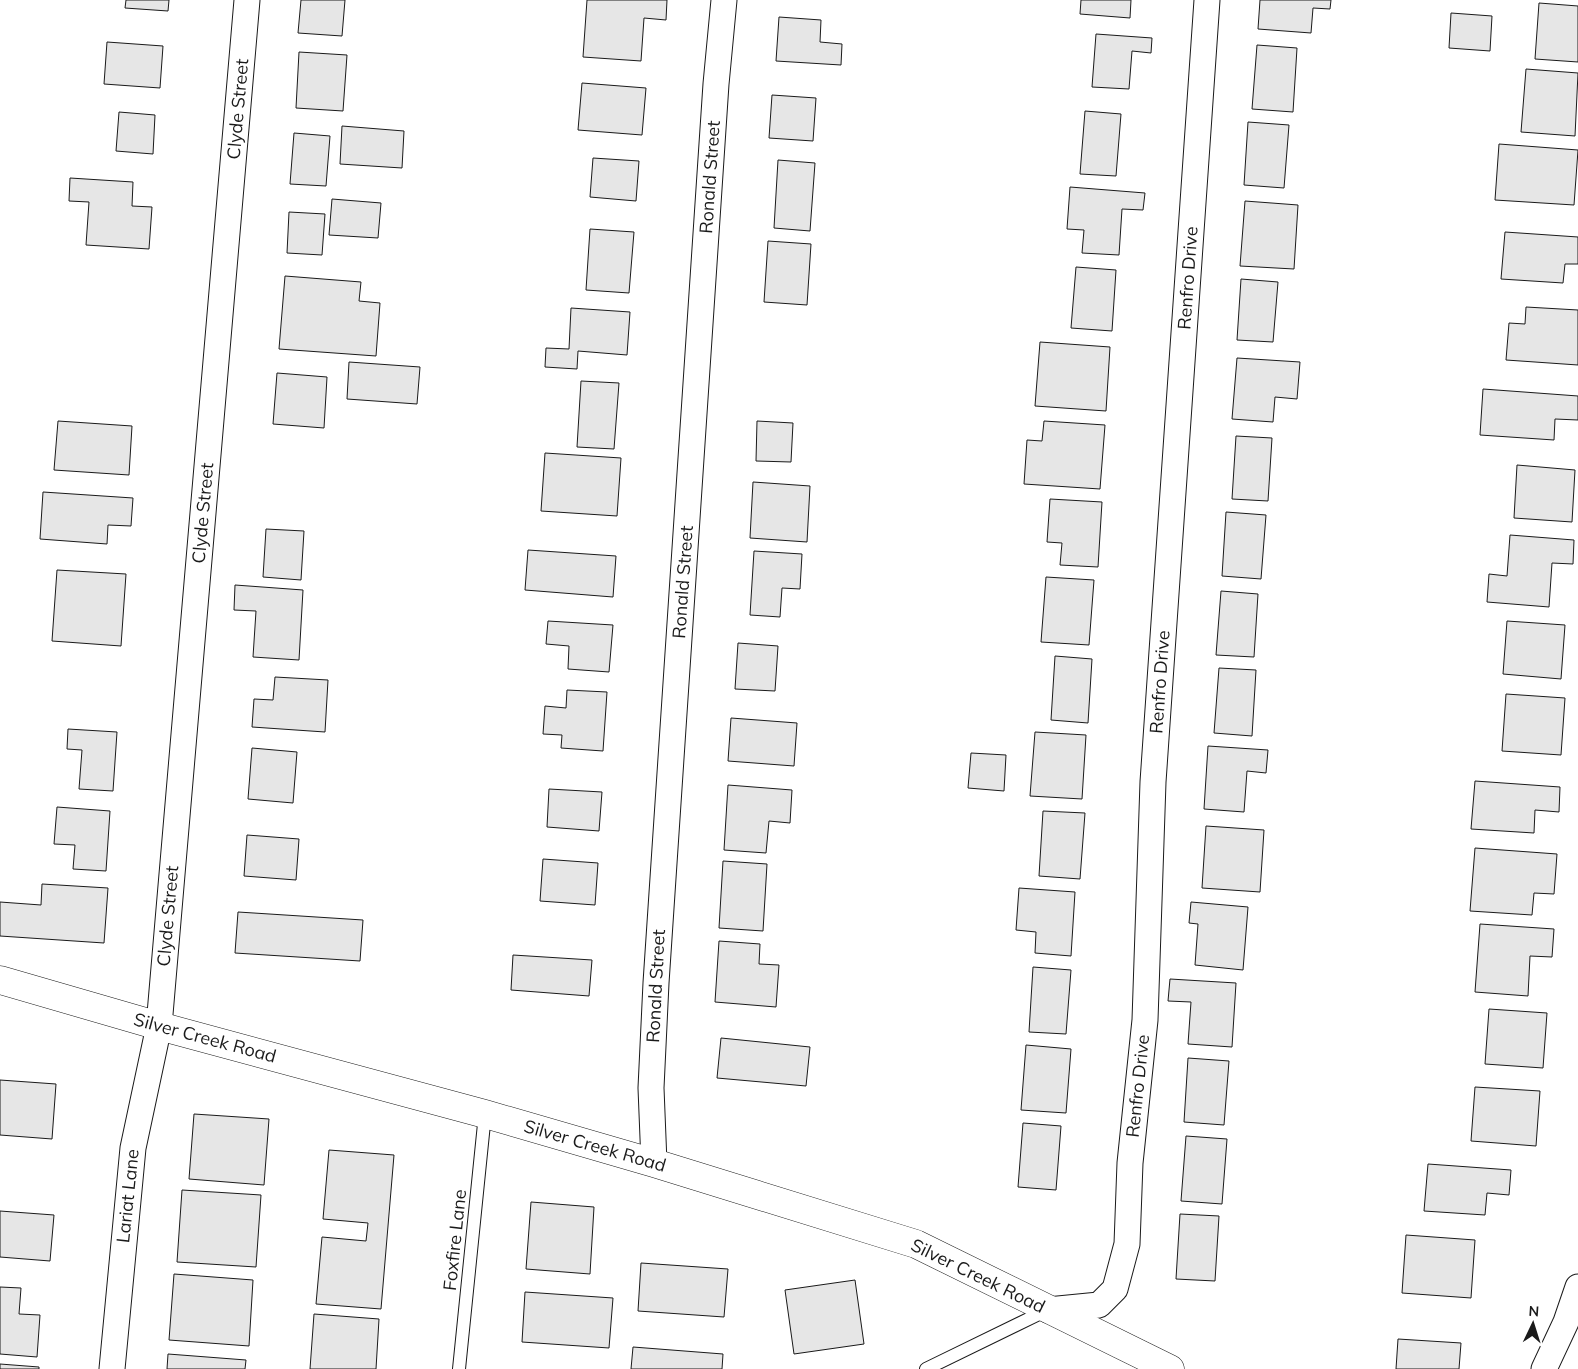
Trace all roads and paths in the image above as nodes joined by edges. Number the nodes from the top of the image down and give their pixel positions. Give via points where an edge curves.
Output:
1 (247, 0) edge
2 (724, 0) edge
3 (1206, 0) edge
4 (0, 980) edge
5 (159, 1026) junction
6 (486, 1114) junction
7 (654, 1164) junction
8 (1578, 1287) edge
9 (1048, 1310) junction
10 (112, 1369) edge
11 (459, 1369) edge
12 (926, 1369) edge
13 (1170, 1369) edge
14 (1544, 1369) edge

1 - 5 street, Clyde Street
2 - 7 street, Ronald Street via 656,984 651,1088
3 - 9 street, Renfro Drive via 1153,782 1145,1020 1130,1163 1127,1244 1115,1289 1099,1306
4 - 5 street, Silver Creek Road
5 - 6 street, Silver Creek Road
5 - 10 street, Lariat Lane via 133,1148
6 - 7 street, Silver Creek Road
6 - 11 lane, Foxfire Lane
7 - 9 street, Silver Creek Road via 916,1244
8 - 14 street
9 - 12 lane
9 - 13 street, Silver Creek Road

